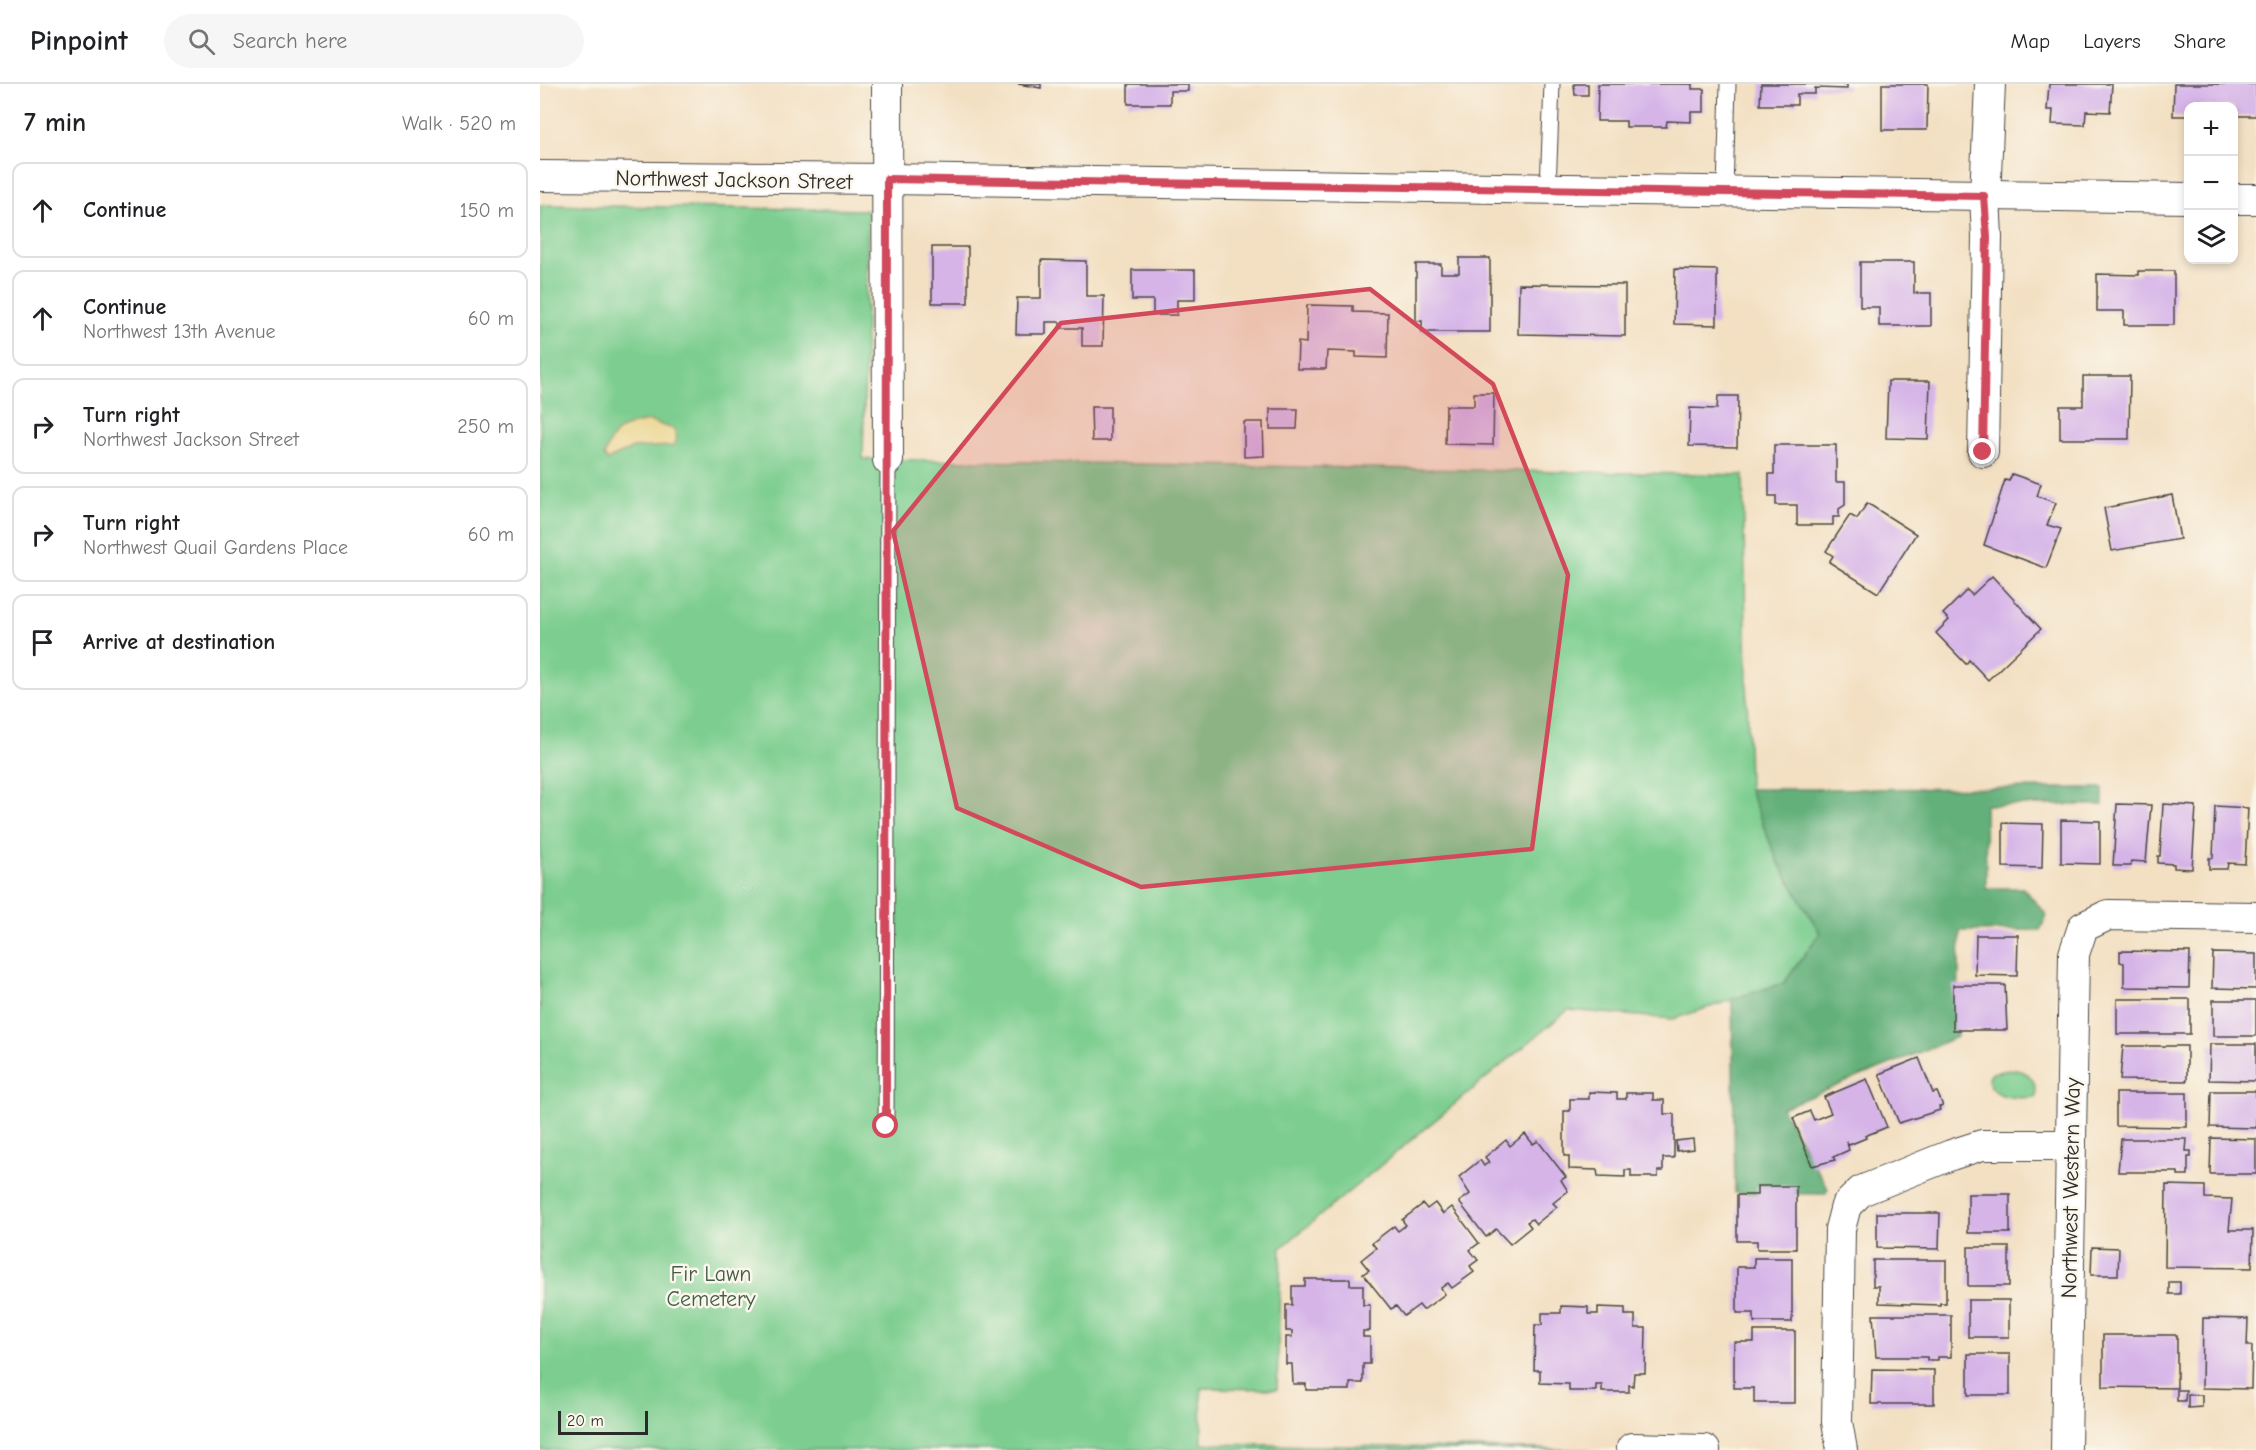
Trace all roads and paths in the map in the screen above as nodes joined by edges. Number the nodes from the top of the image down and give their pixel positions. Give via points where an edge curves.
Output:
1 (887, 84) edge
2 (1552, 84) edge
3 (1728, 84) edge
4 (1990, 84) edge
5 (540, 176) edge
6 (887, 179) junction
7 (1548, 189) junction
8 (1725, 192) junction
9 (1984, 196) junction
10 (2184, 198) edge
11 (2238, 199) edge
12 (2256, 200) edge
13 (1983, 452) dead end
14 (888, 460) joint
15 (2256, 918) edge
16 (886, 1126) dead end
17 (2071, 1145) junction
18 (1632, 1448) dead end
19 (1705, 1450) edge
20 (1842, 1450) edge
21 (2066, 1450) edge

1 - 6 street
2 - 7 lane
3 - 8 lane
4 - 9 street
5 - 6 street, Northwest Jackson Street
6 - 7 street, Northwest Jackson Street
6 - 14 street
7 - 8 street, Northwest Jackson Street
8 - 9 street, Northwest Jackson Street
9 - 10 street, Northwest Jackson Street
9 - 13 street via 1987,237
11 - 12 street
14 - 16 lane
15 - 17 street, Northwest Western Way via 2108,915 2083,927 2074,954
17 - 20 street via 1982,1145 1862,1191 1846,1206 1840,1229 1837,1422
17 - 21 street, Northwest Western Way
18 - 19 street

